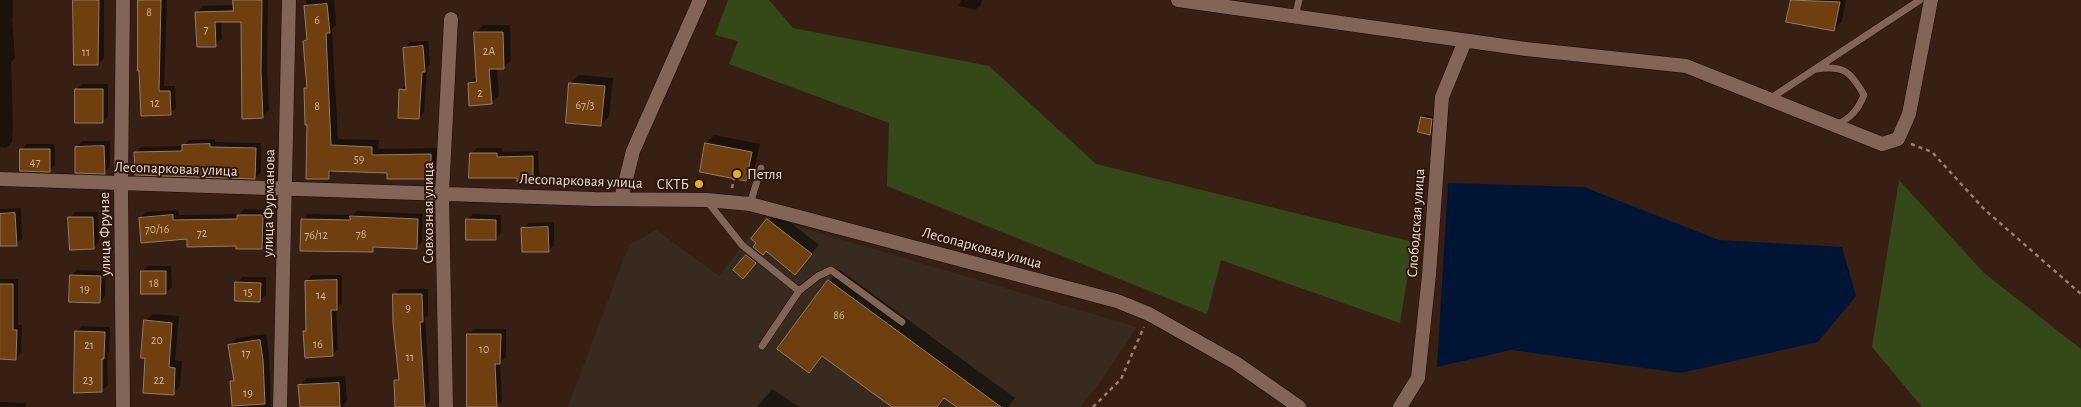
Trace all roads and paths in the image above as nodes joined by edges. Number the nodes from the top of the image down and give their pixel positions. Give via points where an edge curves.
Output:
1 (123, 0) edge
2 (289, 0) edge
3 (700, 0) edge
4 (1178, 0) edge
5 (1299, 0) edge
6 (1920, 0) edge
7 (1931, 0) edge
8 (1295, 17) junction
9 (451, 19) dead end
10 (1465, 41) junction
11 (1814, 70) junction
12 (1771, 98) junction
13 (1836, 125) junction
14 (1898, 139) junction
15 (761, 168) dead end
16 (0, 179) edge
17 (121, 184) junction
18 (286, 189) junction
19 (442, 193) junction
20 (621, 199) junction
21 (707, 200) junction
22 (750, 204) junction
23 (799, 291) junction
24 (2081, 294) edge
25 (1149, 314) junction
26 (902, 322) dead end
27 (762, 346) dead end
28 (123, 407) edge
29 (280, 407) edge
30 (446, 407) edge
31 (1093, 407) edge
32 (1299, 407) edge
33 (1400, 407) edge

1 - 17 street, улица Фрунзе
2 - 18 street, улица Фурманова
3 - 20 street via 633,151
4 - 8 street
5 - 8 lane
6 - 11 lane
7 - 14 street via 1909,114
8 - 10 street
9 - 19 street, Совхозная улица
10 - 12 street via 1686,66
10 - 33 street, Слободская улица via 1442,97 1418,378
11 - 12 lane
11 - 13 lane via 1835,67 1854,77 1864,95 1858,110
12 - 13 street
13 - 14 street via 1882,144
14 - 24 path via 1932,152 1984,209
15 - 22 lane
16 - 17 street, Лесопарковая улица
17 - 18 street, Лесопарковая улица
17 - 28 street, улица Фрунзе
18 - 19 street, Лесопарковая улица
18 - 29 street, улица Фурманова
19 - 20 street, Лесопарковая улица
19 - 30 street, Совхозная улица
20 - 21 street, Лесопарковая улица
21 - 22 street, Лесопарковая улица
21 - 23 lane via 742,245
22 - 25 street, Лесопарковая улица via 1108,298
23 - 26 lane via 831,270
23 - 27 lane
25 - 31 path via 1121,379
25 - 32 street, Лесопарковая улица via 1236,363

